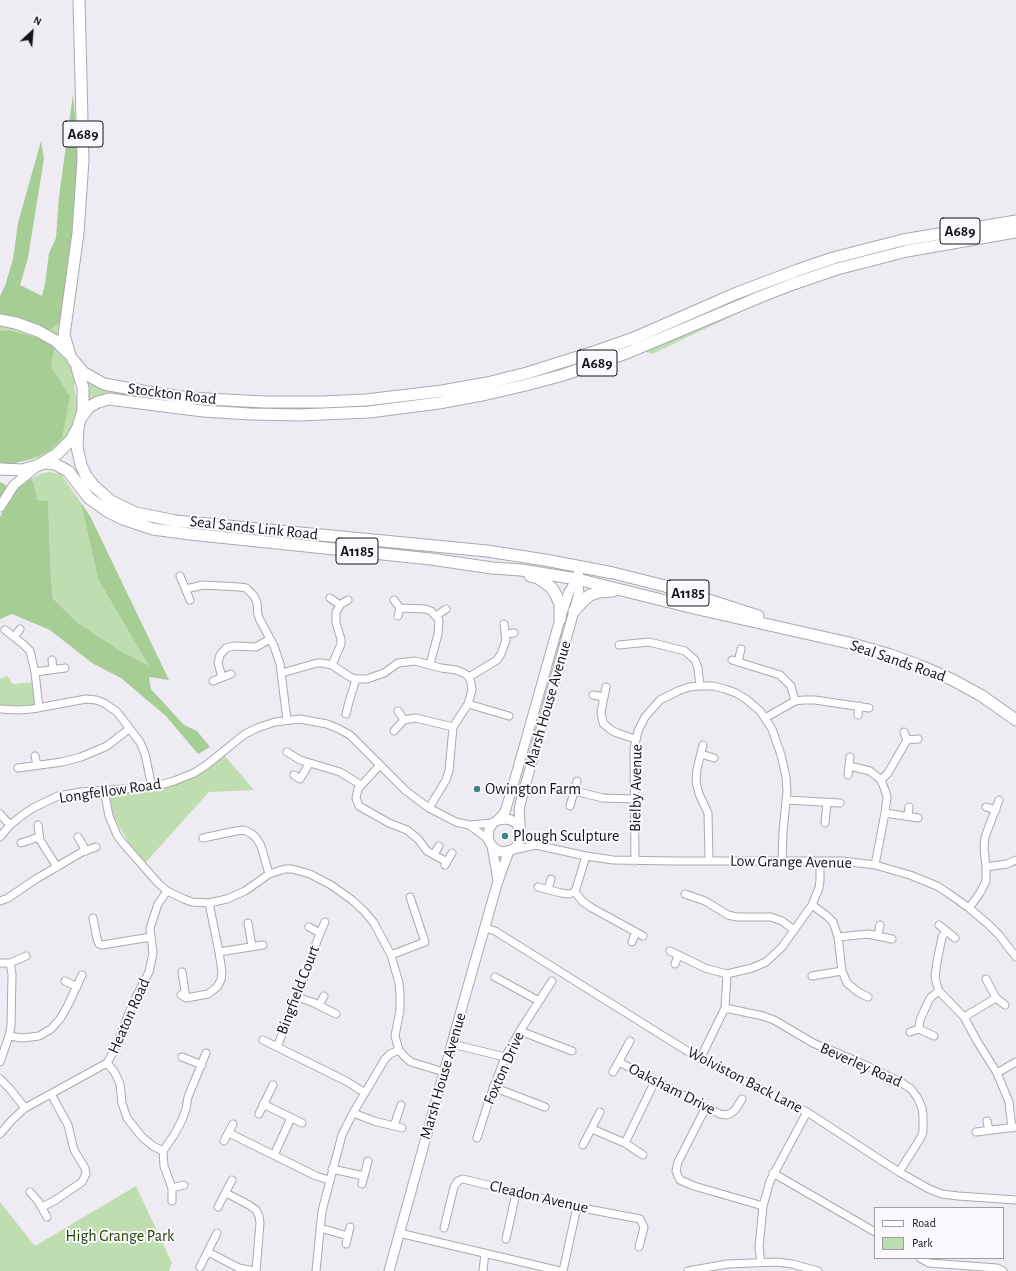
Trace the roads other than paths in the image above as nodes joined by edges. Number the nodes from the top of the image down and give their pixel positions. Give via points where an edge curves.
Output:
1 (79, 0) edge
2 (1016, 221) edge
3 (1016, 232) edge
4 (959, 236) junction
5 (0, 320) edge
6 (72, 357) junction
7 (280, 403) junction
8 (276, 414) junction
9 (80, 423) junction
10 (42, 464) junction
11 (0, 469) edge
12 (0, 507) edge
13 (580, 567) junction
14 (492, 568) junction
15 (180, 576) dead end
16 (577, 579) junction
17 (186, 589) junction
18 (631, 592) junction
19 (330, 598) dead end
20 (190, 600) dead end
21 (348, 600) dead end
22 (394, 600) dead end
23 (340, 605) junction
24 (400, 608) junction
25 (446, 609) dead end
26 (574, 611) junction
27 (398, 616) dead end
28 (436, 616) junction
29 (560, 619) junction
30 (504, 624) dead end
31 (20, 629) dead end
32 (5, 630) dead end
33 (794, 630) junction
34 (514, 633) dead end
35 (505, 634) junction
36 (14, 637) junction
37 (270, 639) junction
38 (627, 644) junction
39 (619, 646) dead end
40 (741, 649) dead end
41 (627, 653) dead end
42 (52, 660) dead end
43 (430, 664) junction
44 (332, 665) junction
45 (65, 668) dead end
46 (53, 669) junction
47 (35, 672) junction
48 (282, 673) junction
49 (231, 674) dead end
50 (222, 677) junction
51 (469, 677) junction
52 (356, 679) junction
53 (213, 681) dead end
54 (700, 686) junction
55 (606, 687) dead end
56 (593, 695) dead end
57 (604, 697) junction
58 (340, 699) dead end
59 (795, 701) junction
60 (349, 702) junction
61 (468, 704) junction
62 (502, 705) dead end
63 (859, 706) junction
64 (40, 708) junction
65 (869, 708) dead end
66 (0, 709) edge
67 (398, 711) dead end
68 (501, 713) junction
69 (346, 714) dead end
70 (858, 715) dead end
71 (509, 716) dead end
72 (765, 718) junction
73 (287, 720) junction
74 (404, 720) junction
75 (1016, 720) edge
76 (453, 727) junction
77 (130, 729) junction
78 (394, 731) dead end
79 (904, 732) dead end
80 (636, 739) junction
81 (918, 739) dead end
82 (907, 740) junction
83 (704, 745) dead end
84 (302, 751) dead end
85 (287, 752) dead end
86 (701, 754) junction
87 (35, 756) dead end
88 (850, 757) dead end
89 (297, 758) junction
90 (714, 758) dead end
91 (309, 764) junction
92 (37, 765) junction
93 (380, 765) junction
94 (849, 766) junction
95 (18, 768) dead end
96 (294, 775) dead end
97 (848, 775) dead end
98 (881, 780) junction
99 (577, 781) dead end
100 (361, 785) junction
101 (152, 787) junction
102 (104, 790) junction
103 (574, 791) junction
104 (634, 799) junction
105 (786, 800) junction
106 (999, 800) dead end
107 (827, 803) junction
108 (840, 803) dead end
109 (570, 806) dead end
110 (909, 807) dead end
111 (986, 807) dead end
112 (429, 808) junction
113 (996, 810) junction
114 (885, 813) junction
115 (0, 814) edge
116 (908, 816) junction
117 (918, 818) dead end
118 (496, 822) junction
119 (825, 823) dead end
120 (10, 825) junction
121 (38, 825) dead end
122 (469, 825) junction
123 (521, 832) junction
124 (0, 837) edge
125 (78, 837) dead end
126 (40, 838) junction
127 (203, 838) dead end
128 (21, 843) dead end
129 (490, 843) junction
130 (536, 845) junction
131 (439, 846) dead end
132 (96, 847) dead end
133 (86, 850) junction
134 (511, 851) junction
135 (452, 853) dead end
136 (434, 854) junction
137 (586, 856) junction
138 (782, 860) junction
139 (1016, 860) edge
140 (635, 861) junction
141 (708, 861) junction
142 (820, 861) junction
143 (876, 865) junction
144 (57, 867) junction
145 (986, 867) junction
146 (269, 874) junction
147 (551, 879) dead end
148 (498, 881) junction
149 (538, 887) dead end
150 (548, 889) junction
151 (167, 891) junction
152 (701, 891) dead end
153 (575, 892) junction
154 (685, 894) dead end
155 (410, 897) dead end
156 (698, 899) junction
157 (0, 901) edge
158 (209, 903) junction
159 (812, 905) junction
160 (969, 908) junction
161 (93, 918) dead end
162 (325, 922) dead end
163 (248, 923) dead end
164 (880, 925) dead end
165 (939, 925) dead end
166 (309, 927) dead end
167 (485, 928) junction
168 (794, 930) junction
169 (946, 931) junction
170 (636, 932) junction
171 (320, 933) junction
172 (878, 935) junction
173 (643, 936) dead end
174 (151, 937) junction
175 (838, 938) junction
176 (955, 938) dead end
177 (892, 939) dead end
178 (632, 942) dead end
179 (263, 945) dead end
180 (252, 946) junction
181 (670, 951) dead end
182 (219, 952) junction
183 (391, 955) junction
184 (26, 956) dead end
185 (678, 956) junction
186 (1016, 957) edge
187 (0, 963) edge
188 (10, 963) junction
189 (675, 964) dead end
190 (842, 971) junction
191 (182, 972) dead end
192 (727, 974) junction
193 (824, 974) junction
194 (82, 975) dead end
195 (812, 976) dead end
196 (495, 977) dead end
197 (986, 979) dead end
198 (65, 981) dead end
199 (552, 981) dead end
200 (825, 982) dead end
201 (77, 986) junction
202 (939, 991) junction
203 (324, 996) dead end
204 (297, 997) junction
205 (868, 997) dead end
206 (996, 998) junction
207 (539, 1001) junction
208 (1005, 1004) dead end
209 (320, 1005) junction
210 (725, 1008) junction
211 (336, 1014) dead end
212 (964, 1017) junction
213 (919, 1029) junction
214 (520, 1031) junction
215 (910, 1032) dead end
216 (9, 1036) junction
217 (934, 1036) dead end
218 (263, 1040) dead end
219 (630, 1041) dead end
220 (452, 1044) junction
221 (276, 1047) junction
222 (399, 1050) junction
223 (572, 1051) dead end
224 (206, 1053) dead end
225 (182, 1057) dead end
226 (506, 1057) junction
227 (700, 1059) junction
228 (0, 1062) edge
229 (619, 1062) junction
230 (1016, 1062) edge
231 (107, 1063) junction
232 (202, 1065) junction
233 (444, 1072) junction
234 (613, 1072) dead end
235 (997, 1073) junction
236 (0, 1079) edge
237 (655, 1081) junction
238 (273, 1086) dead end
239 (493, 1087) junction
240 (365, 1093) junction
241 (51, 1094) junction
242 (742, 1099) dead end
243 (263, 1104) junction
244 (401, 1105) dead end
245 (545, 1107) dead end
246 (706, 1107) junction
247 (25, 1108) junction
248 (600, 1112) dead end
249 (807, 1112) junction
250 (353, 1113) junction
251 (259, 1114) dead end
252 (291, 1118) junction
253 (987, 1121) dead end
254 (302, 1123) dead end
255 (233, 1124) dead end
256 (394, 1126) junction
257 (1014, 1127) edge
258 (402, 1128) dead end
259 (592, 1129) junction
260 (989, 1130) junction
261 (976, 1132) dead end
262 (229, 1133) junction
263 (0, 1134) edge
264 (477, 1138) dead end
265 (224, 1141) dead end
266 (625, 1143) junction
267 (583, 1145) dead end
268 (163, 1151) junction
269 (274, 1155) junction
270 (643, 1155) dead end
271 (368, 1161) dead end
272 (332, 1169) junction
273 (899, 1172) junction
274 (773, 1173) junction
275 (232, 1180) dead end
276 (329, 1180) junction
277 (184, 1185) dead end
278 (172, 1188) junction
279 (30, 1192) dead end
280 (516, 1192) junction
281 (226, 1193) junction
282 (1016, 1200) edge
283 (172, 1201) dead end
284 (762, 1206) junction
285 (42, 1207) junction
286 (218, 1207) dead end
287 (577, 1207) junction
288 (47, 1217) dead end
289 (350, 1227) dead end
290 (320, 1228) junction
291 (445, 1228) dead end
292 (874, 1231) edge
293 (217, 1233) dead end
294 (399, 1233) junction
295 (348, 1236) junction
296 (506, 1239) dead end
297 (346, 1244) dead end
298 (640, 1248) dead end
299 (208, 1252) junction
300 (485, 1253) junction
301 (922, 1259) edge
302 (761, 1262) junction
303 (200, 1267) dead end
304 (955, 1268) edge
305 (805, 1269) edge
306 (255, 1271) edge
307 (316, 1271) edge
308 (389, 1271) edge
309 (483, 1271) edge
310 (561, 1271) edge
311 (688, 1271) edge
312 (818, 1271) edge
313 (1003, 1271) edge

1 - 6 main road, A689 via 83,160 78,233 64,326 65,343
2 - 4 main road, A689
3 - 4 main road, A689
4 - 7 main road, A689 via 903,240 826,261 737,293 612,346 527,373 472,386 402,397
4 - 8 main road, A689 via 837,269 760,297 629,352 526,386 408,408 369,412
5 - 6 main road, A689 via 43,333 56,341
6 - 7 main road, Stockton Road / A689 via 90,377 104,384 188,398
6 - 9 main road, A689 via 83,388
7 - 8 main road
8 - 9 main road, Stockton Road / A689 via 202,411 108,399 89,407
9 - 10 main road, A689 via 64,448
9 - 13 main road, Seal Sands Link Road / A1185 via 76,441 78,457 86,476 111,501 136,513 176,521 487,551
10 - 11 main road, A689 via 22,470
10 - 12 street via 18,480
10 - 14 main road, Seal Sands Link Road / A1185 via 55,464 68,471 89,498 107,511 153,528
13 - 16 street, Marsh House Avenue
13 - 33 main road, Seal Sands Road / A1185 via 665,586 760,616
14 - 16 main road, Seal Sands Link Road / A1185
14 - 29 main road, A1185 via 538,578 551,587 560,604
15 - 17 street
16 - 18 main road, Seal Sands Road / A1185
16 - 26 street, Marsh House Avenue via 579,593
16 - 29 street, Marsh House Avenue via 569,592
17 - 20 street
17 - 37 street via 204,585 246,588 254,596 258,615
18 - 26 main road via 599,592 590,595
18 - 33 main road, Seal Sands Road / A1185
19 - 23 street
21 - 23 street
22 - 24 street
23 - 44 street via 336,618 341,644
24 - 27 street
24 - 28 street via 425,609
25 - 28 street
26 - 123 street, Marsh House Avenue via 519,810
28 - 43 street via 439,620 438,634
29 - 118 street, Marsh House Avenue via 505,812
30 - 35 street
31 - 36 street
32 - 36 street
33 - 75 main road, Seal Sands Road / A1185 via 891,655 923,667 982,696
34 - 35 street
35 - 51 street via 504,648 497,660
36 - 47 street via 30,651
37 - 48 street
37 - 50 street via 256,647 226,648 218,663
38 - 39 street
38 - 41 street
38 - 54 street via 649,642 685,651 695,660
40 - 59 street via 735,661 780,675 791,686
42 - 46 street
43 - 51 street via 464,673
43 - 52 street via 404,661 375,678
44 - 48 street via 317,663
44 - 52 street
45 - 46 street
46 - 47 street
47 - 64 street
48 - 73 street
49 - 50 street
50 - 53 street
51 - 61 street via 472,690
52 - 60 street
54 - 72 street, Bielby Avenue via 719,687 736,693
54 - 80 street, Bielby Avenue via 689,687 660,700 645,717
55 - 57 street
56 - 57 street
57 - 80 street via 601,712 603,724 617,733
58 - 60 street
59 - 63 street via 815,700
59 - 72 street
60 - 69 street
61 - 68 street
61 - 76 street
62 - 68 street
63 - 65 street
63 - 70 street
64 - 66 street
64 - 77 street via 78,700 96,700 117,712
67 - 74 street
68 - 71 street
72 - 105 street, Bielby Avenue via 781,754 786,777
73 - 93 street, Longfellow Road via 310,720 339,729 350,735
73 - 101 street, Longfellow Road via 266,724 245,734 194,773
74 - 76 street via 422,718
74 - 78 street
76 - 112 street via 449,771
77 - 92 street via 101,749 81,757
77 - 101 street via 145,754
79 - 82 street
80 - 104 street, Bielby Avenue
81 - 82 street
82 - 98 street via 888,773
83 - 86 street
84 - 89 street
85 - 89 street
86 - 90 street
86 - 141 street via 696,782 708,813
87 - 92 street
88 - 94 street
89 - 91 street
91 - 96 street via 300,779
91 - 100 street via 340,772
92 - 95 street
93 - 100 street
93 - 112 street, Longfellow Road
94 - 97 street
94 - 98 street via 870,771
98 - 114 street via 886,796
99 - 103 street
100 - 136 street via 356,793 359,806 389,824 407,830
101 - 102 street, Longfellow Road
102 - 120 street, Longfellow Road via 58,796 33,808
102 - 151 street via 109,816 117,835 158,884
103 - 104 street via 603,798
103 - 109 street
104 - 140 street, Bielby Avenue
105 - 107 street
105 - 138 street, Bielby Avenue
106 - 113 street
107 - 108 street
107 - 119 street
110 - 116 street
111 - 113 street
112 - 122 street, Longfellow Road via 456,822
113 - 145 street via 985,837
114 - 116 street
114 - 143 street
115 - 120 street
116 - 117 street
118 - 122 street, Longfellow Road
118 - 123 street via 503,819 511,820
118 - 129 street, Marsh House Avenue via 490,829
120 - 124 street, Longfellow Road
121 - 126 street
122 - 129 street, Longfellow Road
123 - 130 street, Low Grange Avenue
123 - 134 street, Marsh House Avenue via 518,845
125 - 133 street
126 - 128 street
126 - 144 street
127 - 146 street via 244,830 252,834 261,846
129 - 134 street via 502,852
129 - 148 street, Marsh House Avenue
130 - 134 street, Low Grange Avenue
130 - 137 street, Low Grange Avenue
131 - 136 street
132 - 133 street
133 - 144 street
134 - 148 street, Marsh House Avenue
135 - 136 street via 446,864
137 - 140 street, Low Grange Avenue
137 - 153 street
138 - 141 street, Low Grange Avenue
138 - 142 street, Low Grange Avenue
139 - 145 street
140 - 141 street, Low Grange Avenue
142 - 143 street, Low Grange Avenue
142 - 159 street via 819,888
143 - 160 street, Low Grange Avenue via 937,886
144 - 157 street
145 - 160 street via 986,881
146 - 158 street via 235,896
146 - 183 street via 285,869 300,871 342,892 374,923
147 - 150 street
148 - 167 street, Marsh House Avenue
149 - 150 street
150 - 153 street via 565,894
151 - 158 street via 192,902
151 - 174 street, Heaton Road via 154,914 150,929
152 - 156 street
153 - 170 street via 592,908
154 - 156 street
155 - 183 street via 421,930 428,941
156 - 168 street via 728,915 771,917
158 - 182 street
159 - 168 street
159 - 175 street via 833,922
160 - 186 street, Low Grange Avenue via 999,935
161 - 174 street via 97,939 102,945
162 - 171 street, Bingfield Court
163 - 180 street
164 - 172 street
165 - 169 street
166 - 171 street, Bingfield Court
167 - 220 street, Marsh House Avenue
167 - 227 street, Wolviston Back Lane via 495,931
168 - 192 street via 782,947 766,962
169 - 176 street
169 - 202 street via 940,947 935,977
170 - 173 street
170 - 178 street
171 - 204 street, Bingfield Court
172 - 175 street via 862,933
172 - 177 street
174 - 231 street, Heaton Road via 153,954 150,972 132,1005
175 - 190 street
179 - 180 street
180 - 182 street
181 - 185 street
182 - 191 street via 221,980 208,994 183,996
183 - 222 street via 399,983 400,1010 395,1036
184 - 188 street
185 - 189 street
185 - 192 street
187 - 188 street
188 - 216 street via 12,1006
190 - 193 street
190 - 205 street via 856,995
192 - 210 street
193 - 195 street
193 - 200 street
194 - 201 street
196 - 207 street
197 - 206 street
198 - 201 street
199 - 207 street, Foxton Drive
201 - 216 street via 60,1019 51,1029 31,1038
202 - 212 street
202 - 213 street via 928,1002
203 - 209 street
204 - 209 street
204 - 221 street, Bingfield Court
206 - 208 street
206 - 212 street
207 - 214 street, Foxton Drive
209 - 211 street
210 - 227 street
210 - 273 street, Beverley Road via 774,1020 813,1043 861,1063 911,1089 924,1115 923,1132
212 - 235 street
213 - 215 street
213 - 217 street
214 - 223 street
214 - 226 street, Foxton Drive
216 - 228 street
218 - 221 street
219 - 229 street, Oaksham Drive
220 - 226 street
220 - 233 street, Marsh House Avenue
221 - 240 street
222 - 233 street via 411,1062
222 - 240 street via 385,1060
224 - 232 street
225 - 232 street
226 - 239 street, Foxton Drive
227 - 249 street, Wolviston Back Lane
229 - 234 street, Oaksham Drive
229 - 237 street, Oaksham Drive
230 - 235 street
231 - 241 street, Heaton Road
231 - 268 street via 120,1084 127,1118 142,1137
232 - 268 street via 188,1097 182,1120
233 - 294 street, Marsh House Avenue
235 - 257 street via 1009,1102
236 - 247 street
237 - 246 street, Oaksham Drive
237 - 266 street
238 - 243 street
239 - 245 street
239 - 264 street, Foxton Drive
240 - 250 street
241 - 247 street, Heaton Road
241 - 285 street via 68,1125 74,1150 86,1174 82,1182
242 - 246 street, Oaksham Drive via 735,1110 727,1115
243 - 251 street
243 - 252 street
244 - 256 street
246 - 284 street via 678,1162 676,1171 680,1180
247 - 263 street, Heaton Road
248 - 259 street
249 - 273 street, Wolviston Back Lane
249 - 274 street
250 - 256 street
250 - 272 street via 342,1135
252 - 254 street
252 - 269 street
253 - 260 street
255 - 262 street
256 - 258 street
257 - 260 street
259 - 266 street
259 - 267 street
260 - 261 street
262 - 265 street
262 - 269 street
266 - 270 street
268 - 278 street via 164,1166
269 - 276 street
271 - 272 street via 363,1180
272 - 276 street
273 - 282 street, Wolviston Back Lane via 942,1194
274 - 284 street
274 - 292 street
275 - 281 street
276 - 290 street
277 - 278 street
278 - 283 street
279 - 285 street
280 - 287 street, Cleadon Avenue
280 - 291 street, Cleadon Avenue via 464,1179 458,1182 454,1188
280 - 296 street
281 - 286 street
281 - 306 street via 249,1205 259,1216
284 - 302 street via 759,1248
285 - 288 street
287 - 298 street, Cleadon Avenue via 643,1217
287 - 310 street
289 - 295 street
290 - 295 street
290 - 307 street
293 - 299 street
294 - 300 street
294 - 308 street, Marsh House Avenue
295 - 297 street
299 - 303 street
299 - 306 street via 238,1268
300 - 309 street
300 - 310 street
301 - 304 street
302 - 305 street via 777,1262
302 - 311 street via 727,1264
304 - 313 street via 997,1268
305 - 312 street

